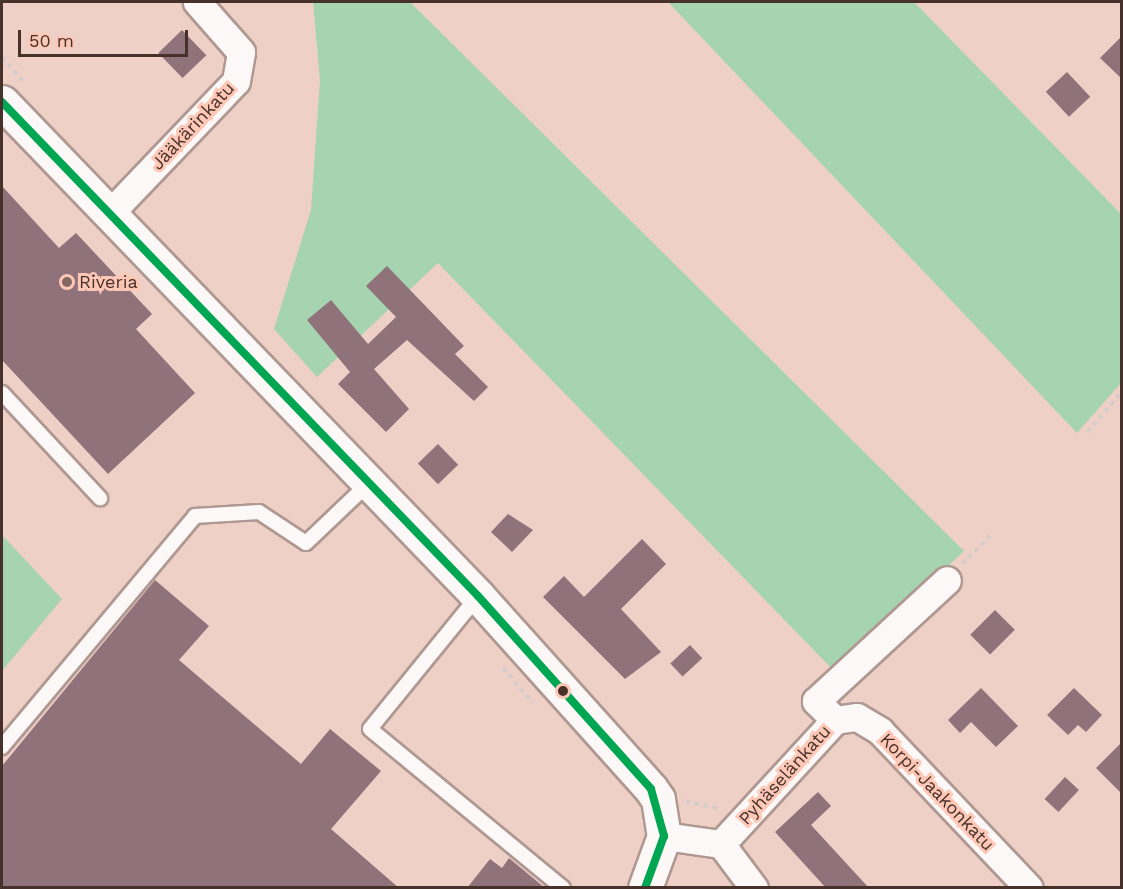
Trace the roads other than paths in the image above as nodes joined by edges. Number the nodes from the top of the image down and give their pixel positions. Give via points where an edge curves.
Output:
1 (197, 2) edge
2 (2, 102) edge
3 (108, 215) junction
4 (2, 393) edge
5 (368, 484) junction
6 (100, 498) dead end
7 (947, 580) road end
8 (478, 596) junction
9 (835, 720) junction
10 (2, 747) edge
11 (664, 836) junction
12 (721, 844) junction
13 (563, 888) edge
14 (645, 888) edge
15 (754, 888) edge
16 (1029, 888) edge

1 - 3 street, Jääkärinkatu via 241,52 237,81
2 - 3 street
3 - 5 street
4 - 6 lane
5 - 8 street
5 - 10 lane via 306,543 259,512 195,516
7 - 9 street, Pyhäselänkatu via 816,701
8 - 11 street via 651,789 658,799
8 - 13 lane via 370,729
9 - 12 street, Pyhäselänkatu
9 - 16 street, Korpi-Jaakonkatu via 857,717 880,732
11 - 12 street
11 - 14 street
12 - 15 street

